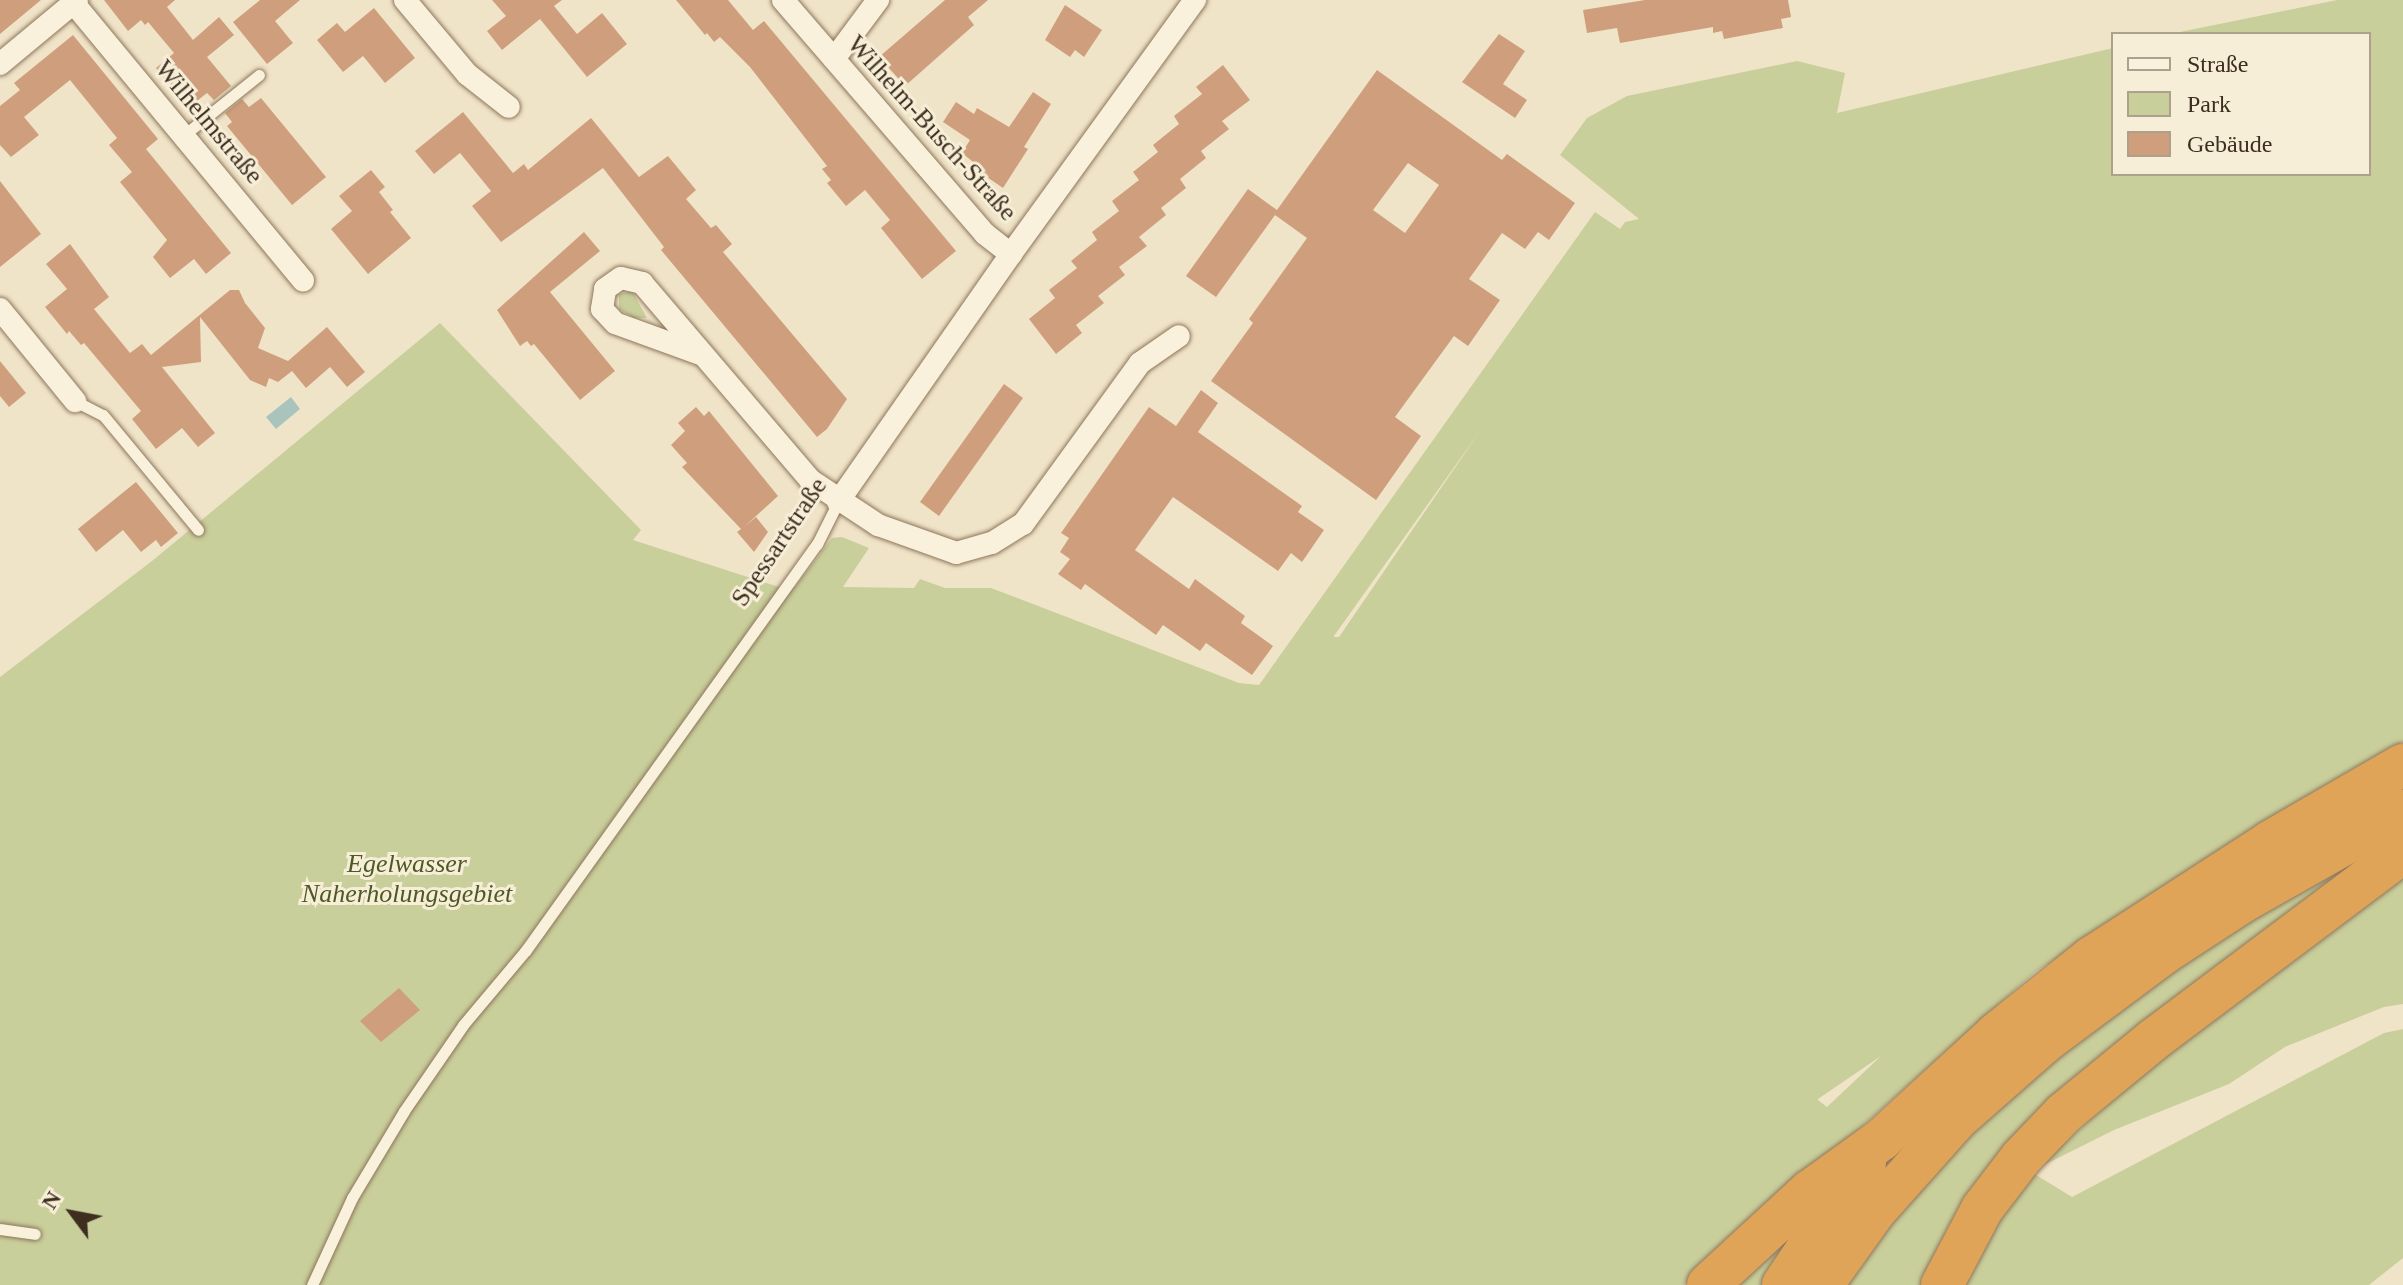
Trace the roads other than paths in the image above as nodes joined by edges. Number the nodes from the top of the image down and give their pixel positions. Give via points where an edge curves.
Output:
1 (405, 0) edge
2 (783, 0) edge
3 (878, 0) edge
4 (1195, 0) edge
5 (74, 1) edge
6 (834, 59) junction
7 (0, 64) edge
8 (259, 75) dead end
9 (509, 107) dead end
10 (184, 135) junction
11 (1011, 254) junction
12 (303, 280) dead end
13 (0, 309) edge
14 (1179, 336) dead end
15 (700, 354) dead end
16 (75, 401) joint
17 (838, 502) junction
18 (198, 530) dead end
19 (2403, 765) edge
20 (2403, 811) edge
21 (2403, 852) edge
22 (1882, 1139) junction
23 (0, 1229) edge
24 (35, 1234) dead end
25 (312, 1285) edge
26 (1708, 1285) edge
27 (1783, 1285) edge
28 (1822, 1285) edge
29 (1942, 1285) edge

1 - 9 street via 467,74
2 - 6 street, Wilhelm-Busch-Straße
3 - 6 street
4 - 11 street, Spessartstraße
5 - 7 street
5 - 10 street, Wilhelmstraße
6 - 11 street, Wilhelm-Busch-Straße via 985,234
8 - 10 lane
10 - 12 street, Wilhelmstraße
11 - 17 street, Spessartstraße
13 - 16 street
14 - 17 street via 1140,363 1023,524 992,543 956,553 900,535
15 - 17 street via 810,480
16 - 18 lane via 103,415
17 - 25 lane, Spessartstraße via 817,544 404,1111 352,1198
19 - 22 highway via 2270,842 2091,958 1996,1034
20 - 28 highway via 2242,902 2046,1041 1956,1120 1875,1211
21 - 29 highway via 2063,1114 1982,1209
22 - 26 highway via 1810,1191
22 - 27 highway
23 - 24 lane

